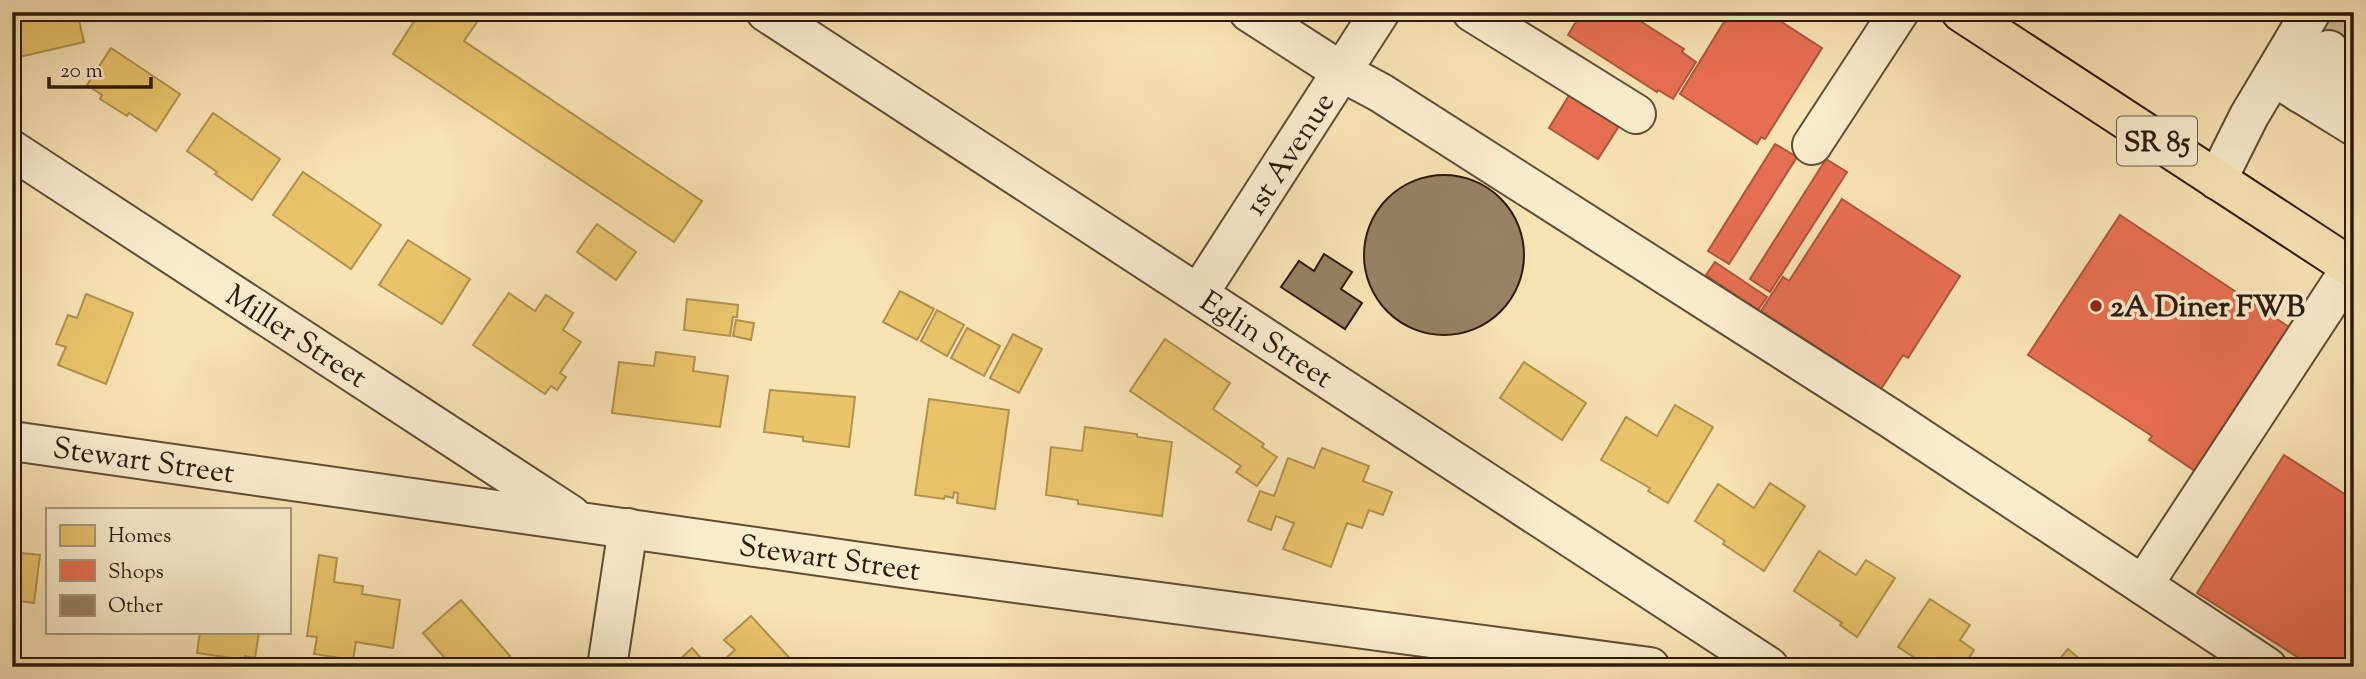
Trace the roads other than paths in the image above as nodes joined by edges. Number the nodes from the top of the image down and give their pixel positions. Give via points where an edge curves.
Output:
1 (766, 12) edge
2 (1249, 12) edge
3 (1380, 12) edge
4 (1899, 12) edge
5 (1961, 12) edge
6 (2311, 12) tunnel mouth
7 (1497, 19) edge
8 (2341, 61) tunnel mouth
9 (1342, 72) junction
10 (2314, 101) edge
11 (1636, 114) dead end
12 (1812, 145) dead end
13 (12, 150) edge
14 (2217, 180) junction
15 (2352, 269) edge
16 (1199, 293) junction
17 (12, 441) edge
18 (581, 522) junction
19 (628, 528) junction
20 (2143, 585) junction
21 (607, 667) edge
22 (1650, 667) edge
23 (1769, 667) edge
24 (2267, 667) edge

1 - 16 street, Eglin Street
2 - 9 street
3 - 9 street, 1st Avenue
4 - 12 street
5 - 14 highway, SR 85
6 - 10 street
7 - 11 street
8 - 10 street
9 - 16 street, 1st Avenue
9 - 20 street via 1638,255
10 - 14 street via 2249,117
13 - 18 street, Miller Street
14 - 15 highway, SR 85
15 - 20 street
16 - 23 street, Eglin Street
17 - 18 street, Stewart Street
18 - 19 street, Stewart Street
19 - 21 street
19 - 22 street, Stewart Street
20 - 24 street

